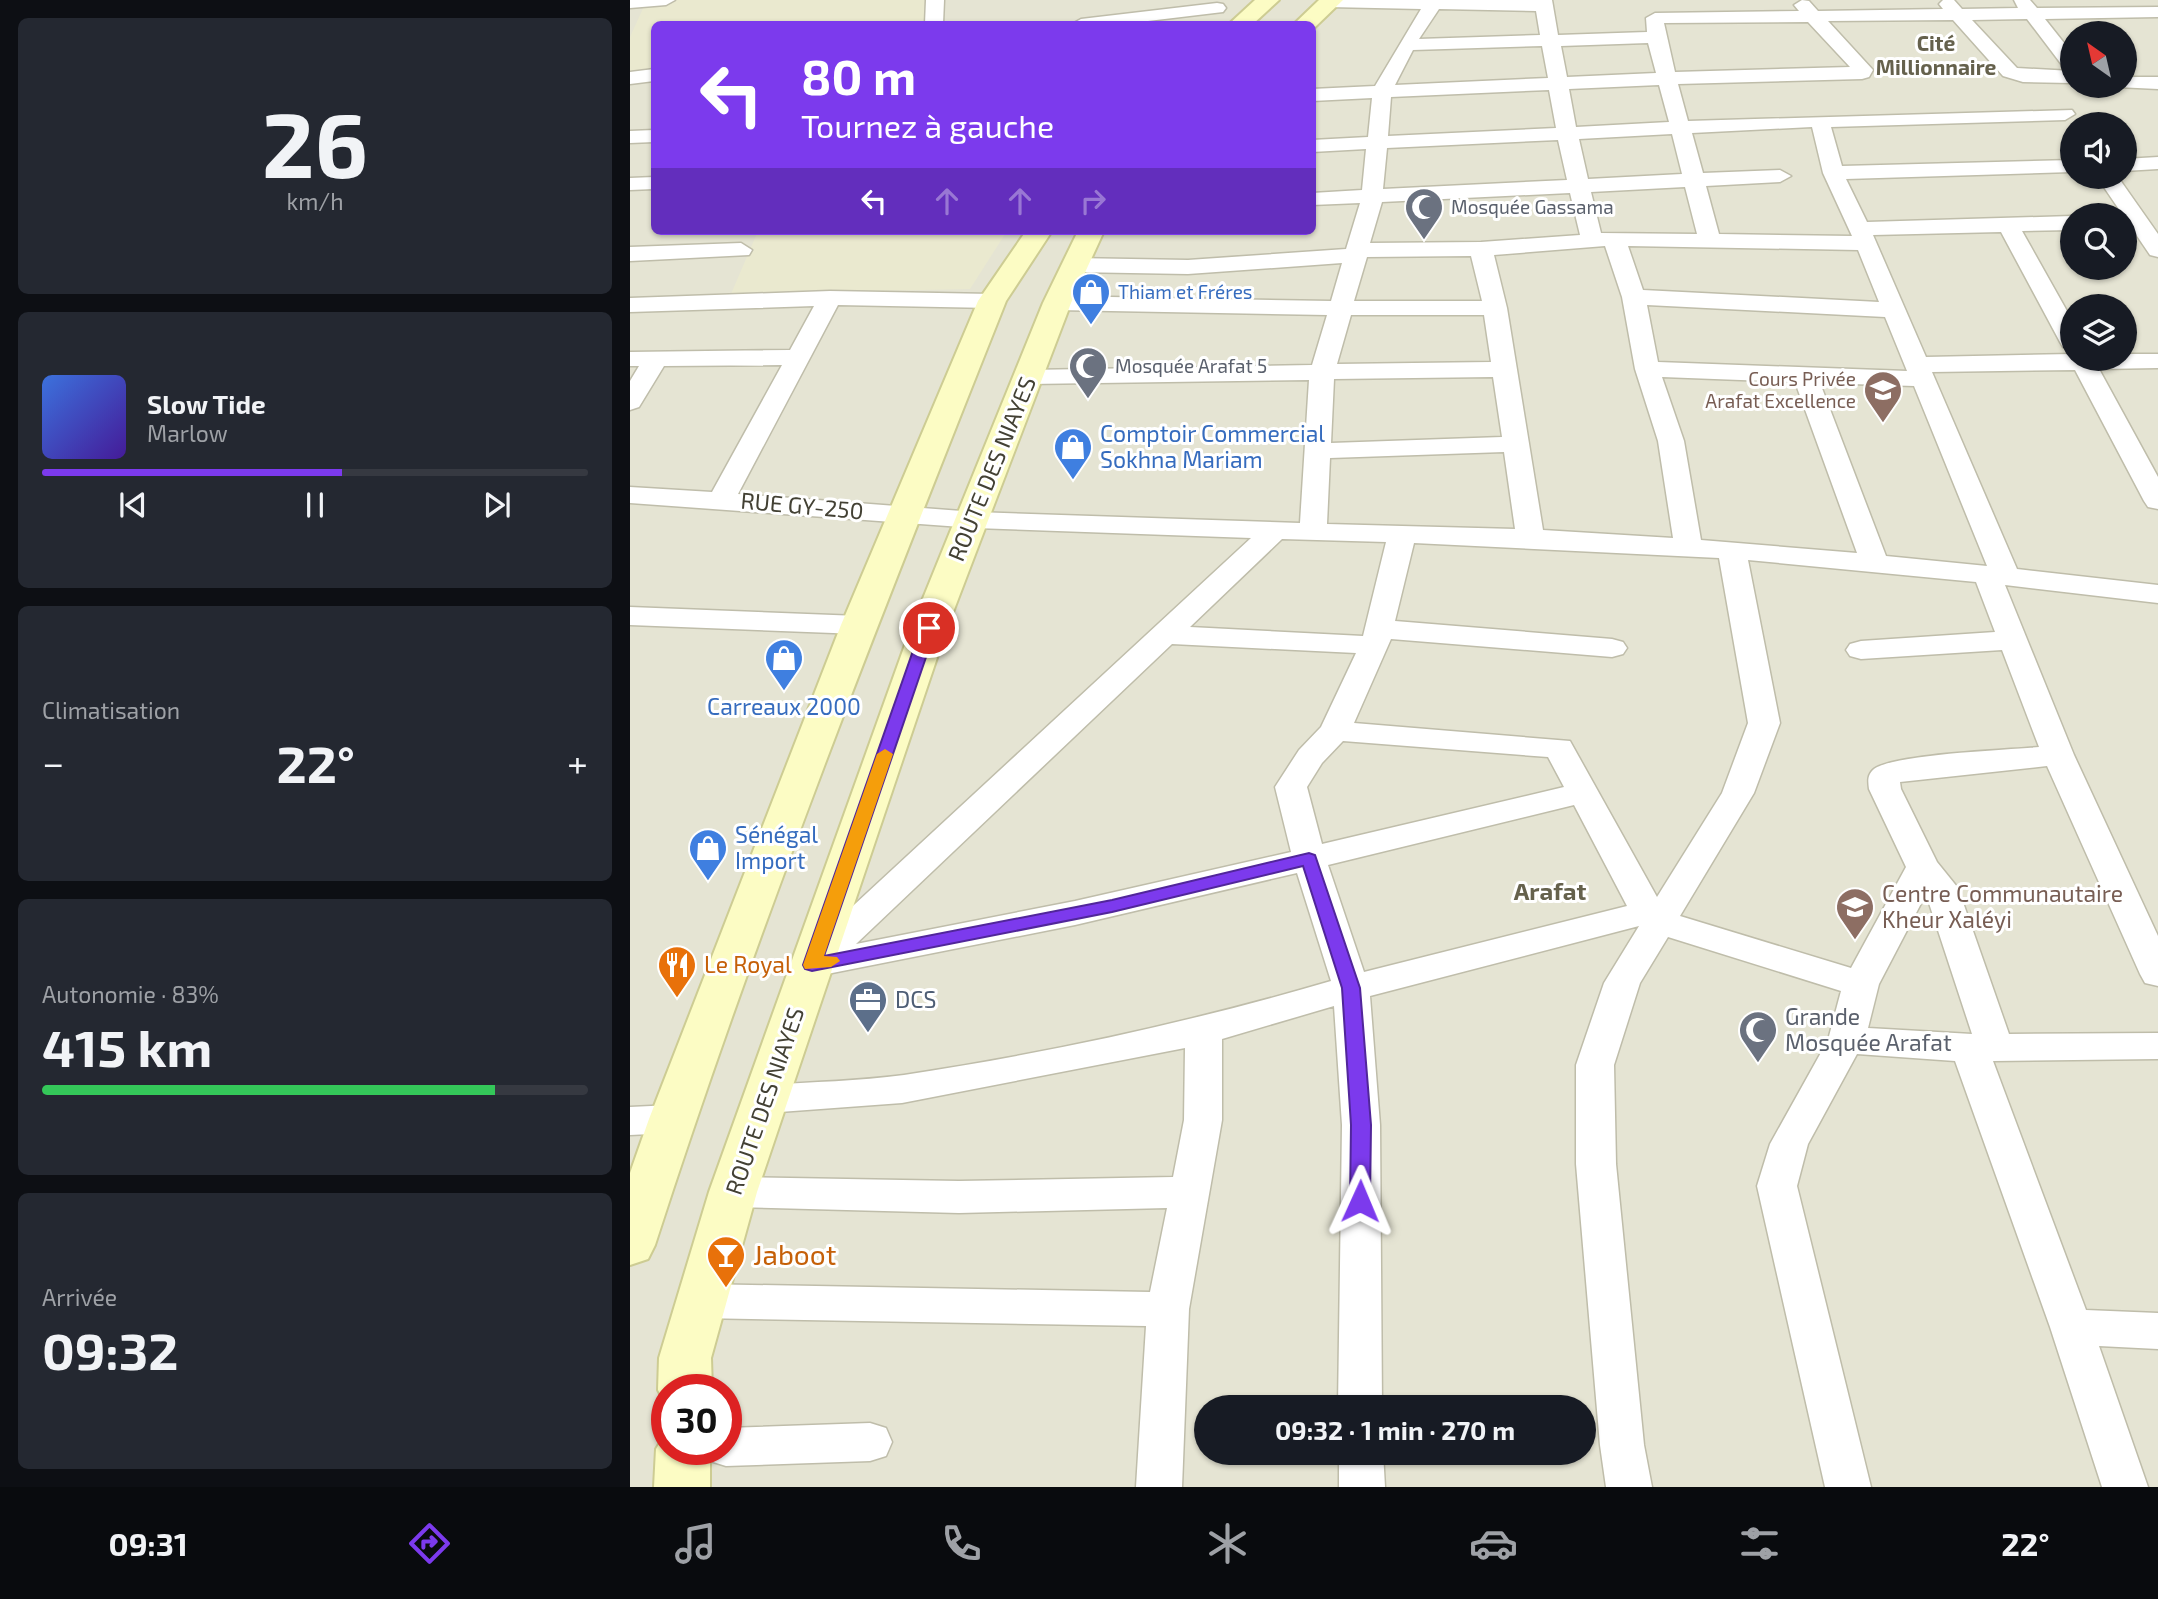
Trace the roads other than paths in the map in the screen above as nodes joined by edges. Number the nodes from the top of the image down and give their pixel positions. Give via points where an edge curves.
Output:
1 (666, 0) edge
2 (935, 0) edge
3 (1268, 0) edge
4 (1331, 1) edge
5 (635, 3) edge
6 (1544, 3) edge
7 (1215, 4) edge
8 (1432, 6) junction
9 (1804, 7) edge
10 (1951, 7) edge
11 (2026, 7) edge
12 (1658, 8) edge
13 (2158, 12) edge
14 (934, 21) edge
15 (1101, 21) edge
16 (1227, 21) edge
17 (1244, 21) edge
18 (1308, 21) edge
19 (630, 25) edge
20 (1656, 37) junction
21 (1552, 40) junction
22 (1406, 45) junction
23 (2060, 50) edge
24 (651, 75) edge
25 (2039, 77) junction
26 (2060, 77) edge
27 (630, 78) edge
28 (1667, 78) junction
29 (1559, 83) junction
30 (2137, 83) edge
31 (2158, 83) edge
32 (1382, 92) junction
33 (1316, 94) edge
34 (2063, 112) edge
35 (2060, 120) edge
36 (1820, 121) junction
37 (1680, 128) junction
38 (1567, 133) junction
39 (651, 136) edge
40 (630, 137) edge
41 (1377, 145) junction
42 (1316, 146) edge
43 (2158, 163) edge
44 (2137, 164) edge
45 (2060, 166) edge
46 (1833, 173) junction
47 (1780, 176) dead end
48 (1694, 181) junction
49 (651, 183) edge
50 (630, 184) edge
51 (1580, 187) junction
52 (2117, 189) edge
53 (1372, 198) junction
54 (1316, 199) edge
55 (2140, 221) edge
56 (2060, 223) edge
57 (2008, 225) junction
58 (1037, 235) edge
59 (1089, 235) edge
60 (1863, 236) junction
61 (1603, 240) junction
62 (745, 241) edge
63 (1710, 241) junction
64 (1481, 249) junction
65 (2158, 250) edge
66 (1356, 253) junction
67 (630, 254) edge
68 (1073, 265) junction
69 (1634, 297) junction
70 (830, 298) junction
71 (721, 300) junction
72 (992, 301) junction
73 (1057, 303) junction
74 (630, 304) edge
75 (1344, 307) junction
76 (1495, 308) junction
77 (1895, 310) junction
78 (2060, 319) edge
79 (2060, 356) edge
80 (801, 357) junction
81 (656, 358) junction
82 (630, 359) edge
83 (2137, 359) edge
84 (2158, 361) edge
85 (1503, 369) junction
86 (1647, 369) junction
87 (2088, 371) edge
88 (1919, 372) junction
89 (1322, 374) junction
90 (1805, 375) junction
91 (1029, 377) junction
92 (630, 402) edge
93 (1515, 444) junction
94 (1316, 451) junction
95 (630, 495) edge
96 (722, 499) junction
97 (2158, 501) edge
98 (905, 515) junction
99 (973, 520) junction
100 (1273, 533) junction
101 (1312, 533) junction
102 (1401, 537) junction
103 (1530, 538) junction
104 (1689, 549) junction
105 (1732, 551) junction
106 (1874, 562) junction
107 (1996, 576) junction
108 (2158, 594) edge
109 (634, 623) edge
110 (859, 625) junction
111 (1166, 635) junction
112 (1377, 637) junction
113 (2011, 640) junction
114 (1612, 648) dead end
115 (1861, 650) dead end
116 (1335, 731) junction
117 (2058, 755) junction
118 (1582, 793) junction
119 (1309, 859) junction
120 (1923, 867) junction
121 (1654, 917) junction
122 (812, 965) junction
123 (2158, 974) edge
124 (1861, 984) junction
125 (1351, 988) junction
126 (1204, 1031) junction
127 (1846, 1040) junction
128 (2158, 1046) edge
129 (1982, 1048) junction
130 (766, 1099) junction
131 (672, 1119) junction
132 (630, 1121) edge
133 (733, 1192) junction
134 (1191, 1192) junction
135 (630, 1245) edge
136 (699, 1301) junction
137 (1168, 1309) junction
138 (2071, 1327) junction
139 (2158, 1331) edge
140 (685, 1374) edge
141 (1360, 1395) edge
142 (870, 1442) dead end
143 (742, 1446) edge
144 (683, 1465) edge
145 (1361, 1465) edge
146 (682, 1487) edge
147 (1159, 1487) edge
148 (1362, 1487) edge
149 (1629, 1487) edge
150 (1848, 1487) edge
151 (2125, 1487) edge

1 - 5 street
2 - 14 street
3 - 17 main road
4 - 8 street
4 - 18 main road
5 - 19 street
6 - 8 street
6 - 21 street
7 - 15 street
7 - 16 street
8 - 22 street
9 - 10 street
9 - 12 street
9 - 28 street via 1862,73
10 - 11 street
10 - 25 street via 2010,72
11 - 13 street
11 - 23 street
12 - 20 street via 1653,19
20 - 21 street
20 - 28 street
21 - 22 street
21 - 29 street
22 - 32 street
24 - 27 street
25 - 26 street
25 - 34 street
28 - 29 street
28 - 37 street
29 - 32 street
29 - 38 street
30 - 31 street
32 - 33 street
32 - 41 street
35 - 36 street
36 - 37 street
36 - 46 street
37 - 38 street
37 - 48 street
38 - 41 street
38 - 51 street
39 - 40 street
41 - 42 street
41 - 53 street
43 - 44 street
45 - 46 street
46 - 60 street
47 - 48 street
48 - 51 street
48 - 63 street
49 - 50 street
51 - 53 street
51 - 61 street
52 - 55 street
53 - 54 street
53 - 66 street
55 - 65 street
56 - 57 street
57 - 60 street
57 - 78 street
58 - 72 main road
59 - 68 main road, ROUTE DES NIAYES
60 - 63 street
60 - 77 street
61 - 63 street
61 - 64 street
61 - 69 street
62 - 67 street
62 - 71 street
64 - 66 street
64 - 76 street
66 - 68 street via 1188,267
66 - 75 street
68 - 73 main road, ROUTE DES NIAYES
69 - 77 street
69 - 86 street
70 - 71 street
70 - 72 street
70 - 80 street
71 - 74 street
72 - 98 main road
73 - 75 street
73 - 91 main road, ROUTE DES NIAYES
75 - 76 street
75 - 89 street
76 - 85 street
77 - 88 street
79 - 88 street
80 - 81 street
80 - 96 street
81 - 82 street
81 - 92 street
83 - 84 street
85 - 89 street
85 - 93 street
86 - 90 street
86 - 104 street via 1671,441
87 - 97 street
88 - 90 street
88 - 107 street
89 - 91 street
89 - 94 street
90 - 106 street
91 - 99 main road, ROUTE DES NIAYES
93 - 94 street
93 - 103 street
94 - 101 street
95 - 96 street, RUE GY-250
96 - 98 street, RUE GY-250
98 - 99 street, RUE GY-250
98 - 110 main road
99 - 100 street, RUE GY-250
99 - 122 main road, ROUTE DES NIAYES via 929,628
100 - 101 street, RUE GY-250
100 - 111 street
101 - 102 street, RUE GY-250
102 - 103 street, RUE GY-250
102 - 112 street
103 - 104 street, RUE GY-250
104 - 105 street, RUE GY-250
105 - 106 street, RUE GY-250
105 - 121 street via 1763,723 1738,793
106 - 107 street, RUE GY-250
107 - 108 street, RUE GY-250
107 - 113 street
109 - 110 street
110 - 131 main road
111 - 112 street
111 - 122 street via 1016,770
112 - 114 street
112 - 116 street
113 - 115 street
113 - 117 street
116 - 118 street via 1550,745 1563,752
116 - 119 street via 1310,757 1292,787
117 - 120 street via 1896,771 1884,777 1885,789
117 - 123 street
118 - 119 street via 1434,825
118 - 121 street
119 - 122 street via 1112,906
119 - 125 street
120 - 124 street
120 - 129 street via 1941,888
121 - 124 street
121 - 125 street
121 - 149 street via 1622,983 1595,1065 1596,1164
122 - 130 main road, ROUTE DES NIAYES
124 - 127 street
125 - 126 street
125 - 141 street via 1361,1125
126 - 130 street via 902,1089
126 - 134 street via 1203,1120
127 - 129 street
127 - 150 street via 1789,1144 1777,1186
128 - 129 street
129 - 138 street
130 - 133 main road, ROUTE DES NIAYES
131 - 132 street
131 - 135 main road
133 - 134 street via 959,1197
133 - 136 main road, ROUTE DES NIAYES
134 - 137 street
136 - 137 street
136 - 140 main road, ROUTE DES NIAYES
137 - 147 street
138 - 139 street
138 - 151 street
142 - 143 street
144 - 146 main road
145 - 148 street

